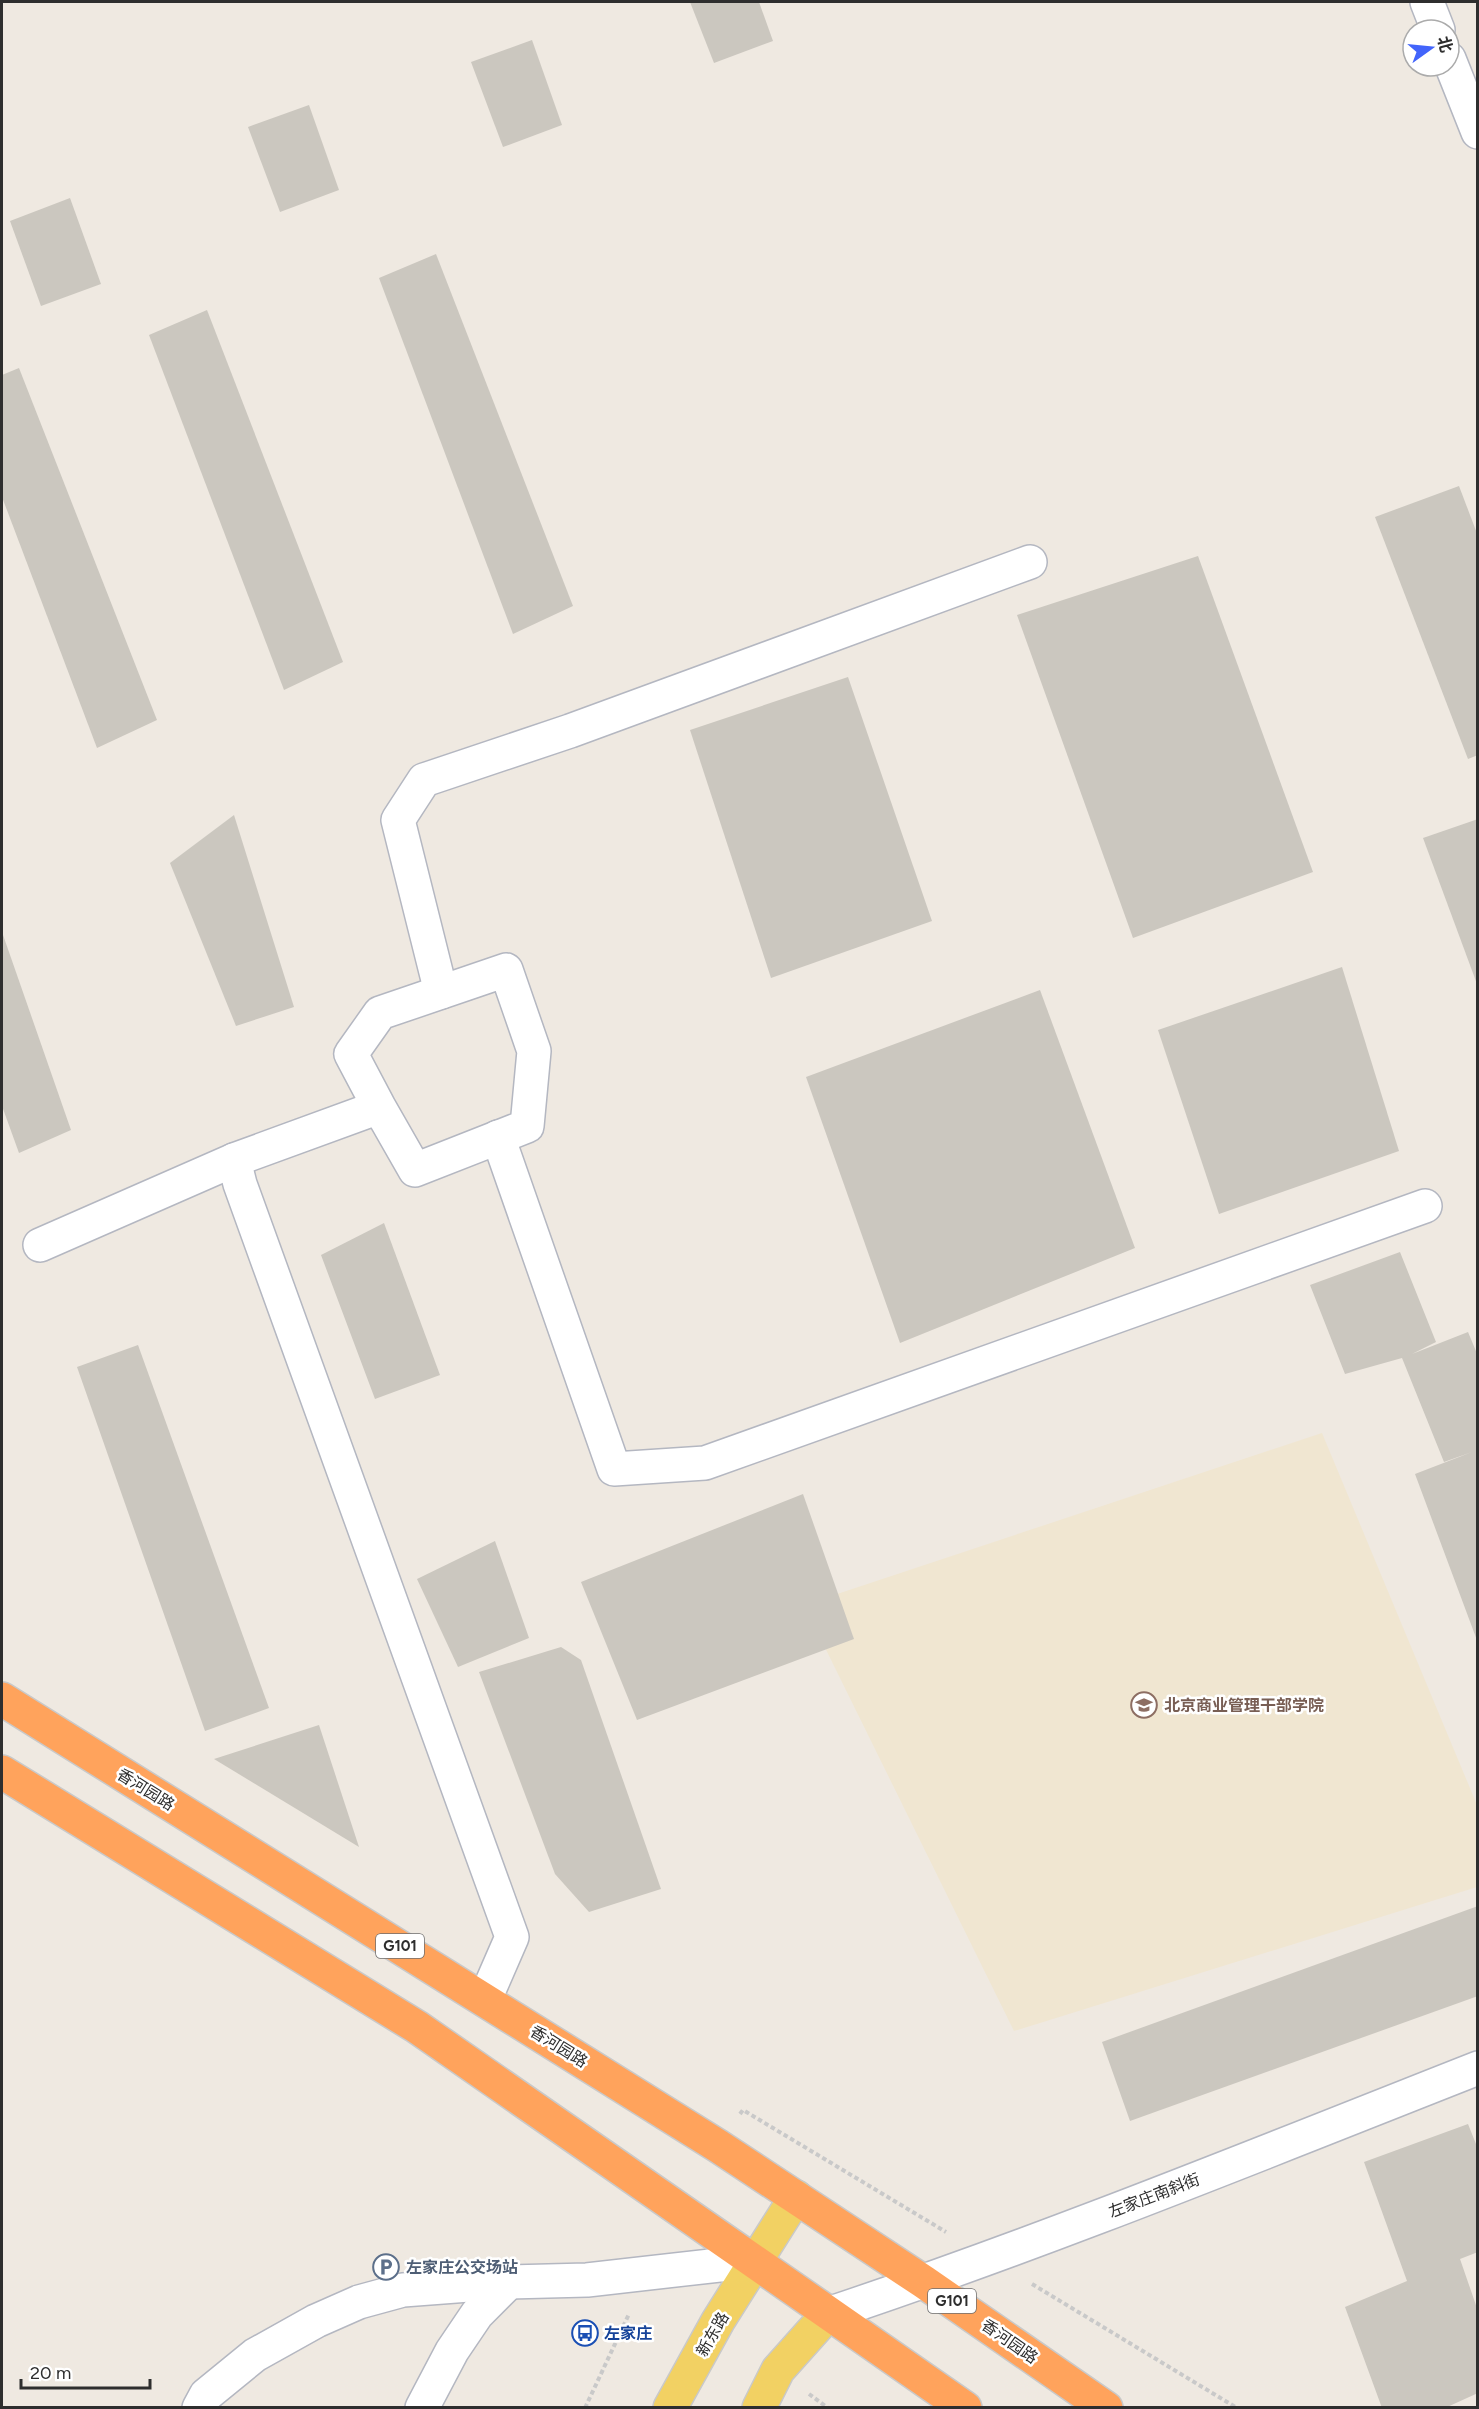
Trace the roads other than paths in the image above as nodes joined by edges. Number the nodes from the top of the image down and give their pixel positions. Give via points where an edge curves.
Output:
1 (1427, 2) edge
2 (1433, 18) edge
3 (1457, 78) edge
4 (1478, 132) edge
5 (1030, 562) dead end
6 (441, 992) junction
7 (379, 1107) junction
8 (498, 1137) junction
9 (234, 1160) junction
10 (1425, 1206) dead end
11 (40, 1245) dead end
12 (2, 1699) edge
13 (2, 1772) edge
14 (485, 1999) junction
15 (1478, 2068) edge
16 (796, 2197) junction
17 (755, 2261) junction
18 (509, 2282) junction
19 (924, 2282) junction
20 (828, 2314) junction
21 (199, 2408) edge
22 (422, 2408) edge
23 (670, 2408) edge
24 (759, 2408) edge
25 (965, 2408) edge
26 (1106, 2408) edge

1 - 2 street
3 - 4 street
5 - 6 street via 559,735 424,780 398,820
6 - 7 street via 380,1013 351,1054
6 - 8 street via 506,970 534,1051 527,1126
7 - 8 street via 415,1170
7 - 9 street
8 - 10 street via 615,1469 705,1463
9 - 11 street
9 - 14 street via 512,1937
12 - 14 highway, 香河园路 / G101
13 - 17 highway via 417,2027
14 - 16 highway, 香河园路 / G101
15 - 19 street, 左家庄南斜街
16 - 17 main road, 新东路
16 - 19 highway, 香河园路 / G101
17 - 18 street via 587,2280
17 - 20 highway
17 - 23 main road, 新东路
18 - 21 street via 403,2290 359,2302 255,2355 206,2395
18 - 22 street via 477,2314
19 - 20 street, 左家庄南斜街
19 - 26 highway, 香河园路 / G101
20 - 24 main road via 778,2370
20 - 25 highway

